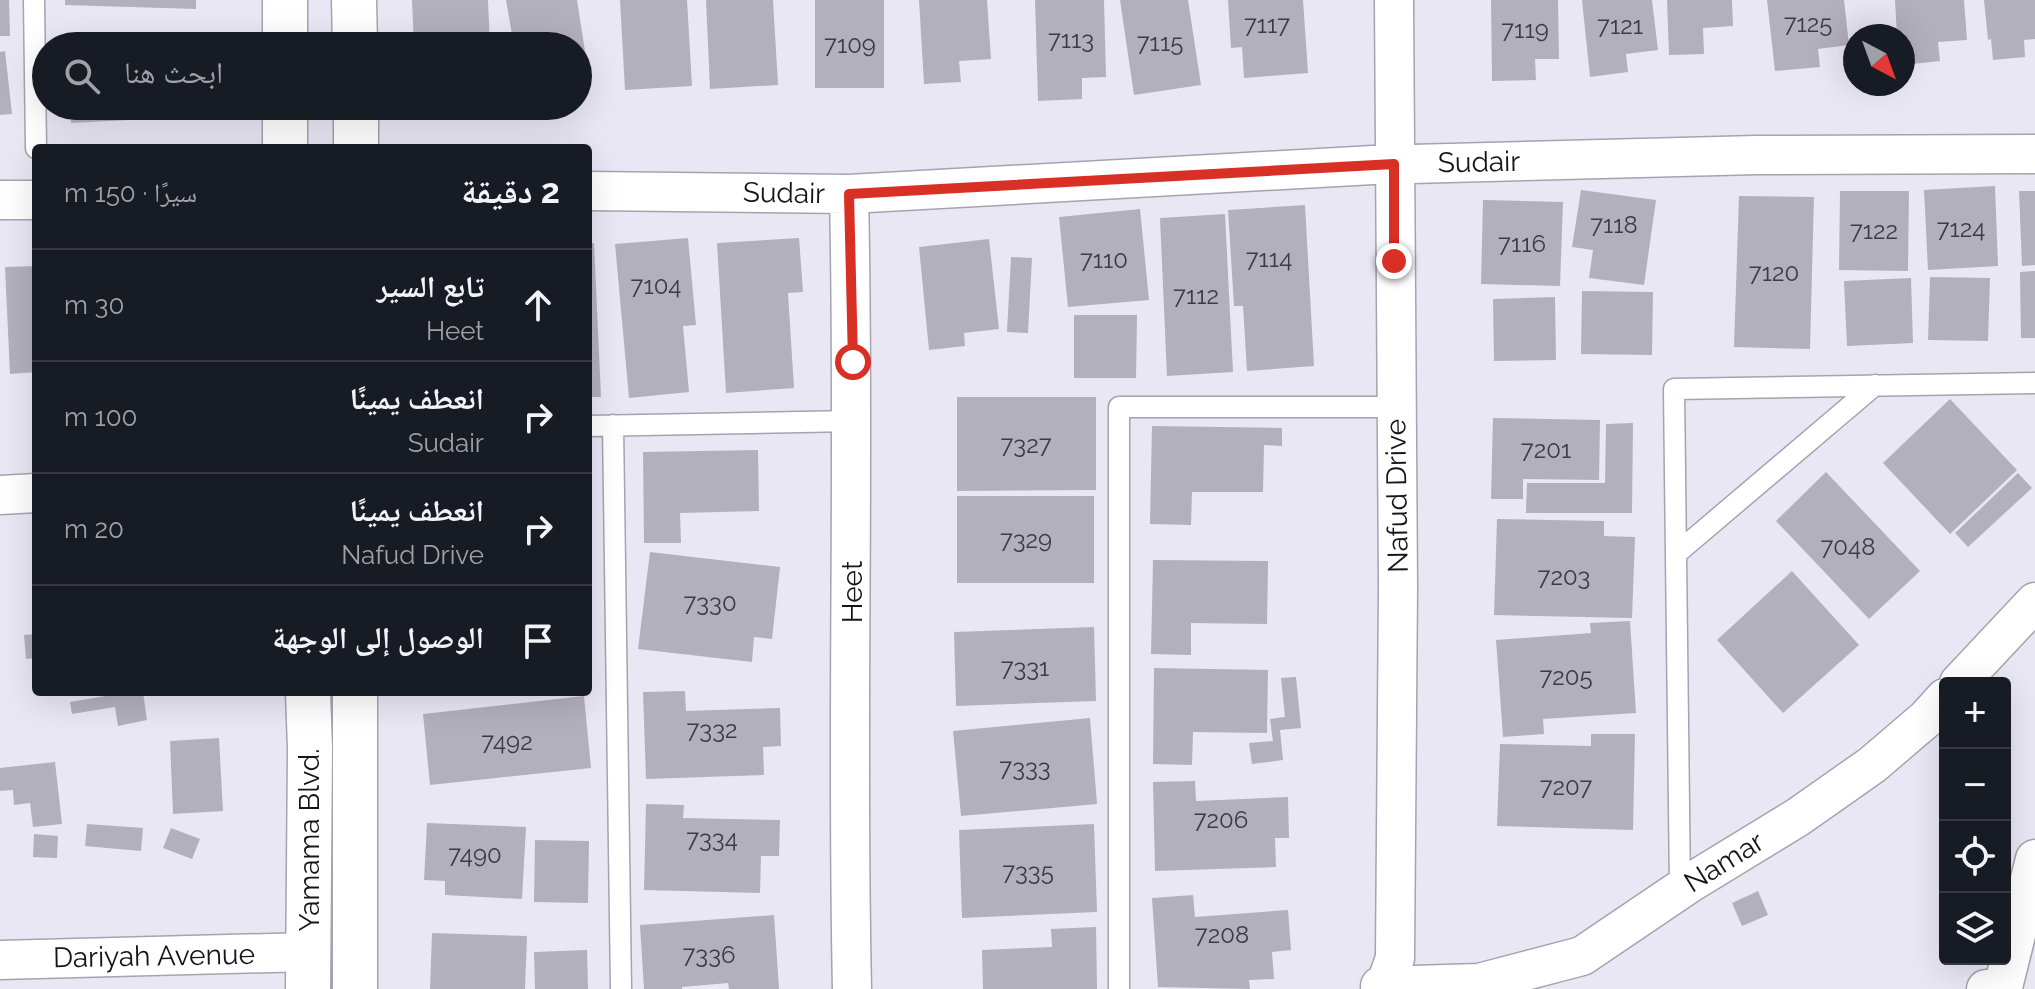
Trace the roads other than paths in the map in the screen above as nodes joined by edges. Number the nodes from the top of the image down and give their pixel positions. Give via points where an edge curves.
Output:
1 (34, 0) edge
2 (285, 0) edge
3 (354, 0) edge
4 (1394, 0) edge
5 (34, 32) edge
6 (285, 32) edge
7 (355, 32) edge
8 (36, 120) edge
9 (285, 120) edge
10 (356, 120) edge
11 (36, 144) edge
12 (285, 144) edge
13 (356, 144) edge
14 (2035, 154) edge
15 (1394, 164) junction
16 (592, 191) edge
17 (849, 194) junction
18 (0, 200) edge
19 (32, 200) edge
20 (2035, 383) edge
21 (1875, 385) junction
22 (1396, 407) junction
23 (852, 421) junction
24 (613, 425) junction
25 (592, 426) edge
26 (32, 493) edge
27 (0, 495) edge
28 (1677, 553) junction
29 (2035, 602) edge
30 (1965, 677) edge
31 (308, 696) edge
32 (355, 696) edge
33 (1939, 705) edge
34 (2035, 859) edge
35 (1680, 890) junction
36 (0, 960) edge
37 (308, 971) edge
38 (1479, 983) junction
39 (1383, 987) edge
40 (355, 989) edge
41 (621, 989) edge
42 (852, 989) edge
43 (1119, 989) edge
44 (1554, 989) edge
45 (1986, 989) edge

1 - 5 lane
2 - 6 main road
3 - 7 main road
4 - 15 street, Nafud Drive
8 - 11 lane
9 - 12 main road
10 - 13 main road
14 - 15 street, Sudair
15 - 17 street, Sudair
15 - 22 street, Nafud Drive
16 - 17 street, Sudair
17 - 23 street, Heet
18 - 19 street
20 - 21 lane
21 - 28 lane
21 - 28 lane via 1674,389
22 - 39 street, Nafud Drive via 1395,958
22 - 43 lane via 1119,407
23 - 24 lane
23 - 42 street, Heet
24 - 25 lane
24 - 41 lane
26 - 27 street
28 - 35 lane
29 - 30 street
31 - 37 main road, Yamama Blvd.
32 - 40 main road, Yamama Blvd.
33 - 35 street, Namar via 1872,765
34 - 45 street via 2003,987
35 - 38 street, Namar via 1582,956
36 - 37 street, Dariyah Avenue
38 - 39 street, Namar
38 - 44 street, Namar

